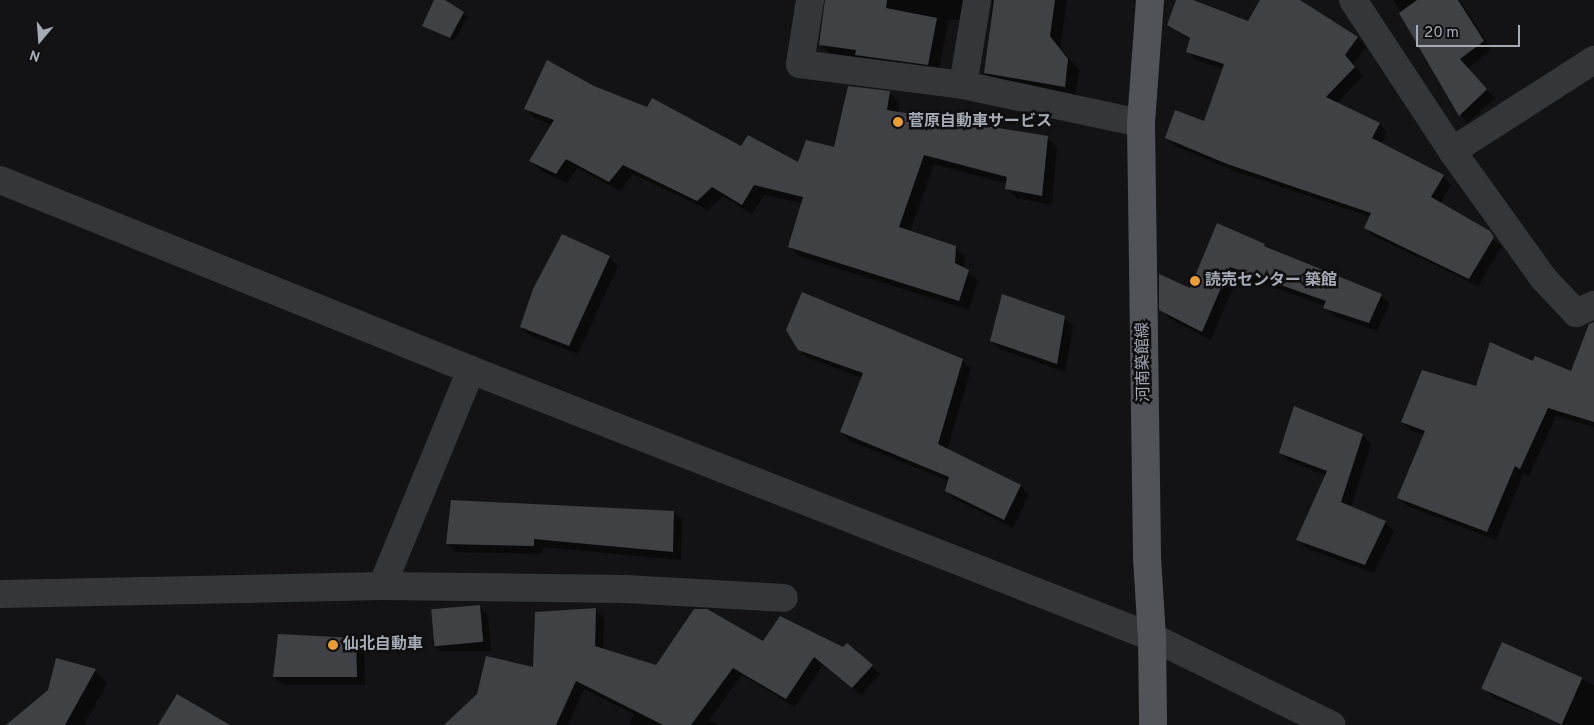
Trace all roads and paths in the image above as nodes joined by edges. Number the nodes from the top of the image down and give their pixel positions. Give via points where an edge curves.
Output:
1 (810, 0) edge
2 (977, 0) edge
3 (1150, 0) edge
4 (1353, 0) edge
5 (1594, 60) edge
6 (963, 85) junction
7 (1141, 123) junction
8 (1452, 151) junction
9 (0, 180) edge
10 (1594, 305) edge
11 (471, 370) junction
12 (382, 586) junction
13 (0, 594) edge
14 (784, 598) dead end
15 (1152, 637) junction
16 (1153, 725) edge
17 (1332, 725) edge

1 - 6 street via 800,64
2 - 6 street
3 - 7 main road, 河南築館線
4 - 8 street
5 - 8 street
6 - 7 street
7 - 15 main road, 河南築館線 via 1147,558
8 - 10 street via 1544,279 1576,313
9 - 11 street
11 - 12 street
11 - 15 street
12 - 13 street
12 - 14 street via 625,589
15 - 16 main road, 河南築館線
15 - 17 street

